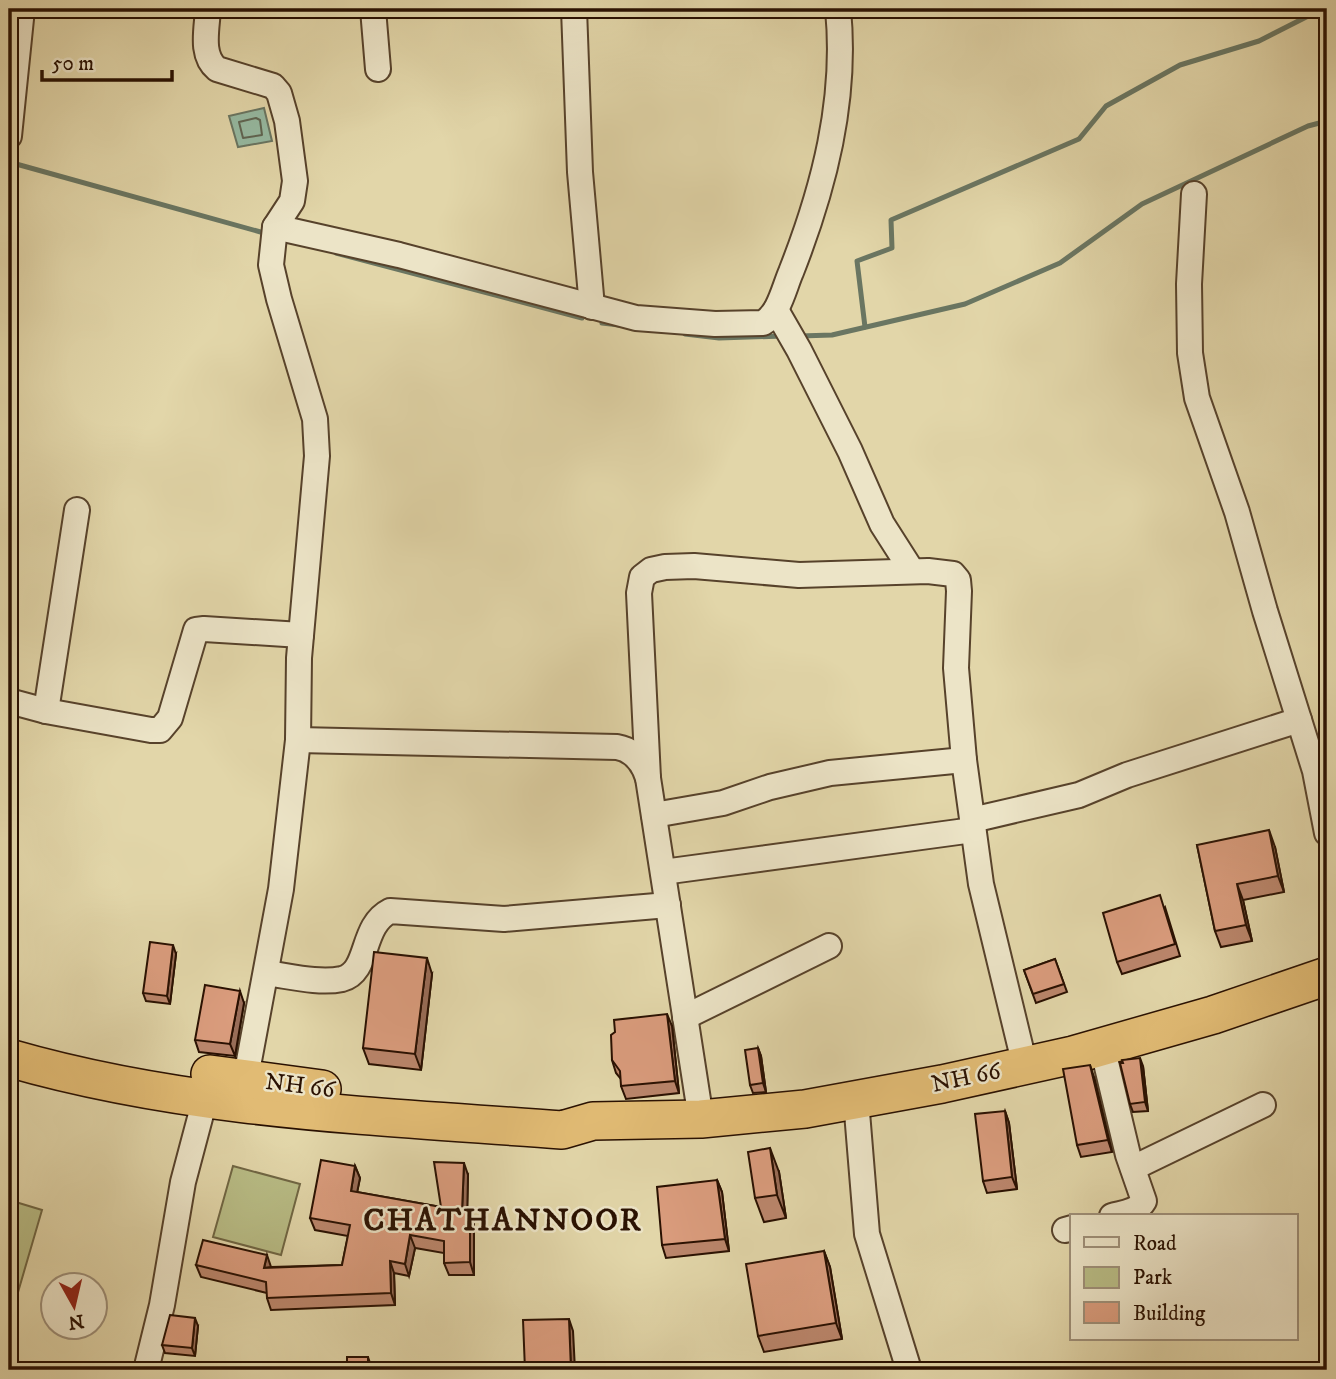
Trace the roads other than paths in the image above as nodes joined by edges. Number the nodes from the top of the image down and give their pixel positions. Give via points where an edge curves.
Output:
1 (22, 9) edge
2 (208, 9) edge
3 (373, 9) edge
4 (574, 9) edge
5 (838, 9) edge
6 (13, 43) edge
7 (378, 69) dead end
8 (9, 136) edge
9 (1194, 194) dead end
10 (275, 227) junction
11 (592, 307) junction
12 (776, 310) junction
13 (77, 510) dead end
14 (912, 571) junction
15 (301, 635) junction
16 (9, 702) edge
17 (46, 711) junction
18 (1299, 720) junction
19 (298, 740) junction
20 (964, 760) junction
21 (648, 778) junction
22 (654, 815) junction
23 (973, 825) junction
24 (1327, 833) edge
25 (663, 872) junction
26 (668, 905) junction
27 (828, 946) dead end
28 (266, 973) junction
29 (1327, 976) edge
30 (685, 1017) junction
31 (9, 1037) edge
32 (1102, 1046) junction
33 (9, 1058) edge
34 (1025, 1066) junction
35 (226, 1089) junction
36 (856, 1100) junction
37 (1263, 1105) dead end
38 (701, 1119) junction
39 (1133, 1168) junction
40 (1118, 1214) edge
41 (146, 1370) edge
42 (909, 1370) edge

1 - 6 street
2 - 10 street via 206,52 212,64 273,86 281,100 295,181 292,201
3 - 7 street
4 - 11 street via 580,172
5 - 12 street via 840,80 829,158
6 - 8 street
9 - 18 street via 1190,353 1197,398 1237,512
10 - 11 street
10 - 15 street via 271,265 311,405 317,445
11 - 12 street via 636,318 715,324 763,323
12 - 14 street via 850,451 882,524
13 - 17 street
14 - 20 street via 943,571 958,580 956,668
14 - 21 street via 799,575 694,566 651,570 642,578 639,593
15 - 17 street via 196,630 170,718 160,730
15 - 19 street
16 - 17 street
18 - 23 street
18 - 24 street
19 - 21 street via 617,747 634,754
19 - 28 street
20 - 22 street via 830,773 723,803
20 - 23 street
21 - 22 street
22 - 25 street
23 - 25 street
23 - 34 street via 981,884
25 - 26 street
26 - 28 street via 504,919 390,911 374,923 359,964 348,977 329,980
26 - 30 street
27 - 30 street
28 - 35 street
29 - 32 highway, NH 66
30 - 38 street
31 - 35 highway, NH 66
32 - 34 highway, NH 66
32 - 39 street
33 - 35 highway, NH 66 via 126,1087
34 - 36 highway, NH 66
35 - 38 highway, NH 66 via 323,1090 565,1110 593,1121
35 - 41 street via 183,1182
36 - 38 highway, NH 66
36 - 42 street via 867,1234
37 - 39 street
39 - 40 street via 1144,1201

